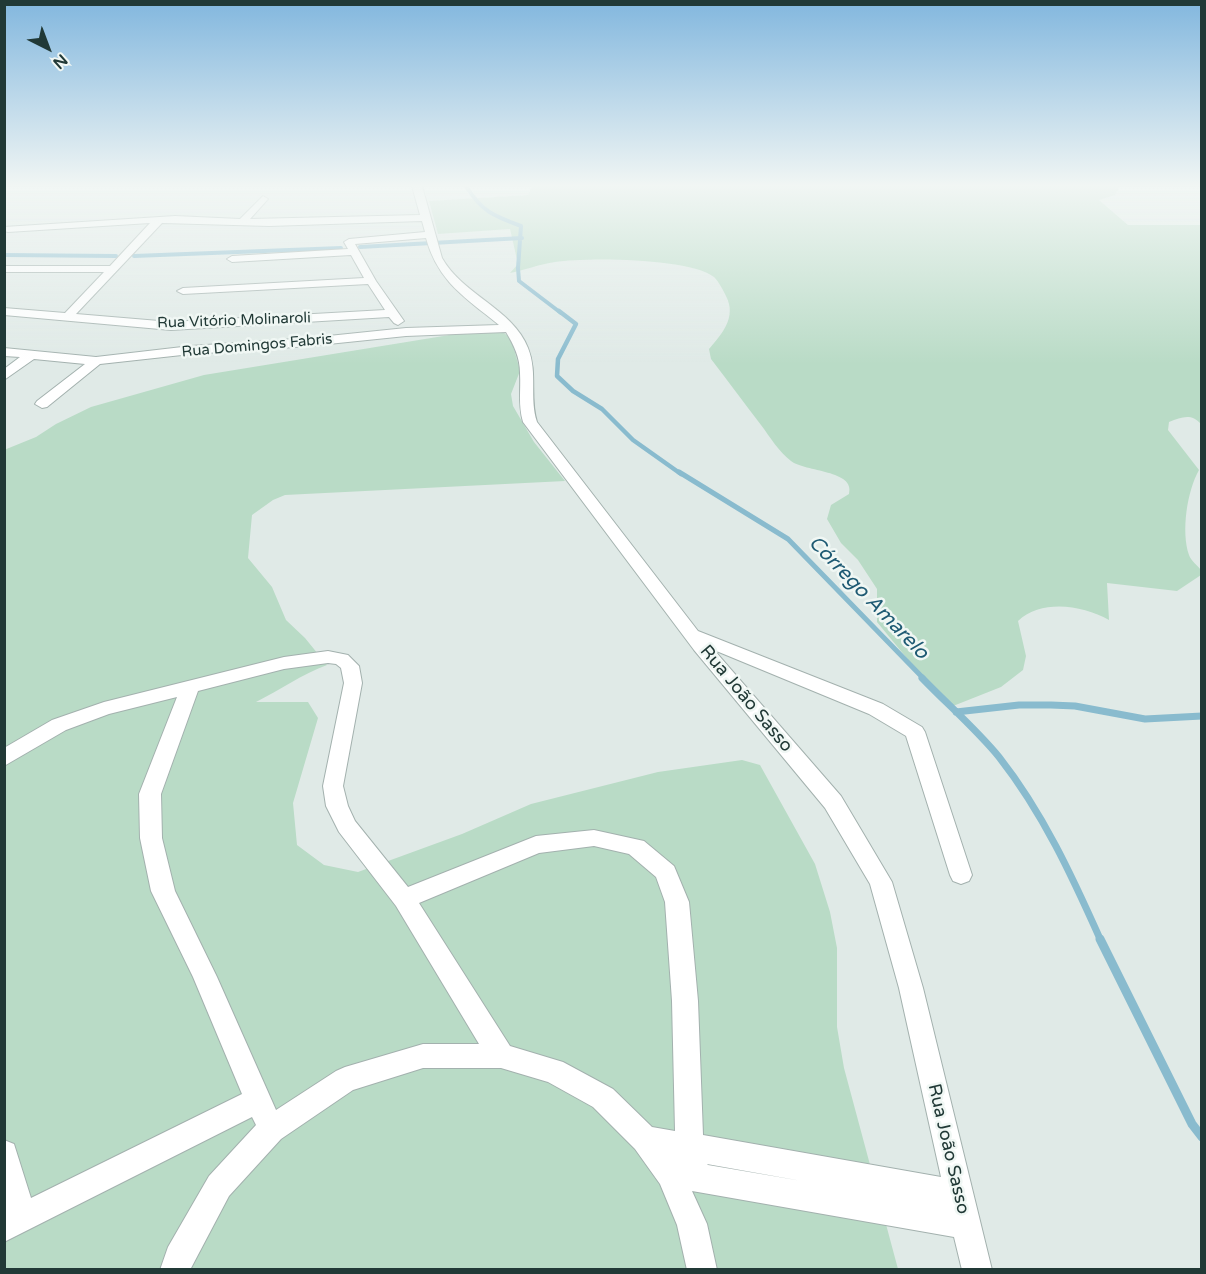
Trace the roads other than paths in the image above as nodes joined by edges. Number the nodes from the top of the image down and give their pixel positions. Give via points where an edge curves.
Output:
1 (135, 245) edge
2 (349, 245) edge
3 (435, 245) edge
4 (353, 252) junction
5 (232, 259) dead end
6 (4, 269) edge
7 (112, 269) junction
8 (371, 281) junction
9 (183, 291) dead end
10 (4, 311) edge
11 (393, 313) junction
12 (69, 315) junction
13 (510, 328) junction
14 (406, 332) junction
15 (4, 352) edge
16 (32, 354) junction
17 (96, 362) junction
18 (4, 376) edge
19 (42, 404) dead end
20 (693, 636) junction
21 (190, 688) junction
22 (4, 759) edge
23 (961, 875) dead end
24 (404, 899) junction
25 (501, 1056) junction
26 (258, 1100) junction
27 (272, 1129) junction
28 (645, 1138) junction
29 (690, 1145) junction
30 (4, 1154) edge
31 (683, 1175) junction
32 (959, 1195) junction
33 (13, 1223) edge
34 (966, 1224) junction
35 (175, 1269) edge
36 (702, 1269) edge
37 (977, 1269) edge

1 - 7 street
2 - 4 street
3 - 13 street, Rua João Sasso via 437,258 450,277
4 - 5 street
4 - 8 street
6 - 7 street
7 - 12 street
8 - 9 street
8 - 11 street
10 - 12 street, Rua Vitório Molinaroli
11 - 12 street, Rua Vitório Molinaroli via 171,326
11 - 14 street
13 - 14 street, Rua Domingos Fabris
13 - 20 street, Rua João Sasso via 525,358 525,406 530,422
14 - 17 street, Rua Domingos Fabris
15 - 16 street, Rua Domingos Fabris
16 - 17 street, Rua Domingos Fabris
16 - 18 street
17 - 19 street
20 - 23 street via 876,709 915,732
20 - 32 street, Rua João Sasso via 832,802 881,882 908,977
21 - 22 street via 104,709 59,725
21 - 24 street via 284,663 328,657 341,659 350,666 353,683 333,786 337,806 347,826
21 - 26 street via 150,794 151,838 163,891 206,977
24 - 25 street
24 - 29 street via 536,845 594,838 636,847 666,872 677,902
25 - 27 street via 423,1056 345,1080
25 - 28 street via 554,1071 603,1098
26 - 27 street
26 - 33 street
27 - 35 street via 219,1186
28 - 29 street
28 - 31 street
29 - 31 street
29 - 32 street
30 - 33 street
31 - 34 street
31 - 36 street
32 - 34 street, Rua João Sasso
34 - 37 street, Rua João Sasso

